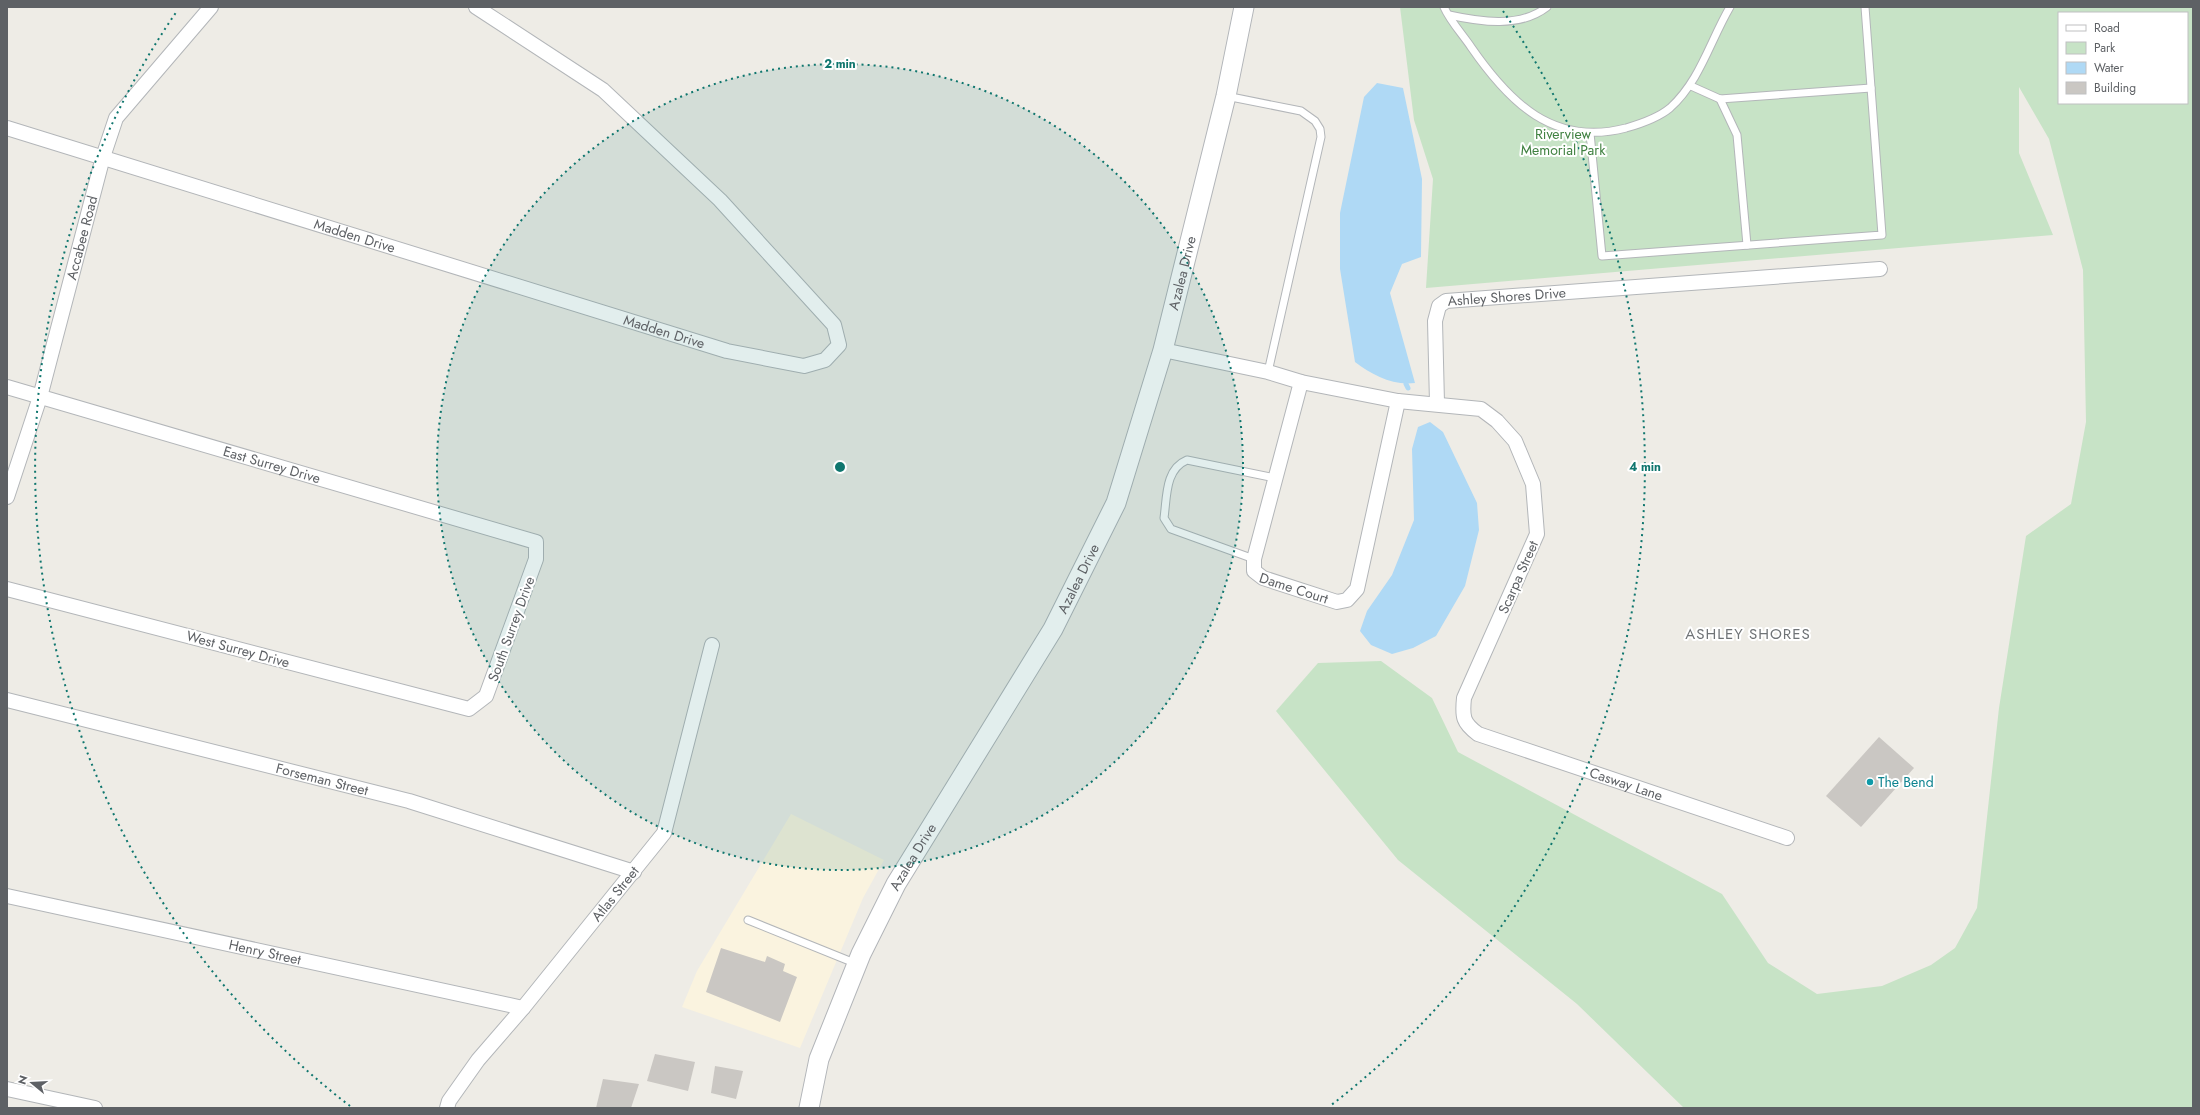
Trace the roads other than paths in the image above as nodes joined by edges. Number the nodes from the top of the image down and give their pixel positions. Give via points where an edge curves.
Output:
1 (211, 7) edge
2 (476, 7) edge
3 (1244, 7) edge
4 (1444, 7) edge
5 (1547, 7) edge
6 (1730, 7) edge
7 (1865, 7) edge
8 (1449, 16) junction
9 (1690, 86) junction
10 (1871, 88) junction
11 (1226, 96) junction
12 (1720, 99) junction
13 (7, 128) edge
14 (1590, 133) junction
15 (103, 157) junction
16 (1746, 245) junction
17 (1880, 269) dead end
18 (1163, 350) junction
19 (1268, 372) junction
20 (1300, 382) junction
21 (7, 387) edge
22 (40, 396) junction
23 (1398, 401) junction
24 (1438, 403) junction
25 (1275, 478) junction
26 (7, 497) edge
27 (536, 542) joint
28 (1254, 559) junction
29 (7, 589) edge
30 (712, 645) dead end
31 (7, 700) edge
32 (469, 708) joint
33 (1468, 726) joint
34 (1787, 838) dead end
35 (634, 872) junction
36 (7, 896) edge
37 (748, 920) dead end
38 (857, 964) junction
39 (523, 1008) junction
40 (7, 1089) edge
41 (95, 1108) edge
42 (447, 1108) edge
43 (809, 1108) edge

1 - 15 street, Accabee Road via 116,118
2 - 15 street, Madden Drive via 603,90 720,200 834,325 839,346 825,360 804,366 727,351
3 - 11 street, Azalea Drive
4 - 8 lane
5 - 8 lane via 1538,14 1524,19 1494,22
6 - 9 lane
7 - 10 lane
8 - 14 lane via 1502,89 1545,121 1568,130
9 - 12 lane
9 - 14 lane via 1669,109 1641,124 1616,131
10 - 12 lane
10 - 16 lane via 1882,235
11 - 18 street, Azalea Drive
11 - 19 lane via 1301,111 1315,121 1320,129 1321,137
12 - 16 lane via 1737,135
13 - 15 street, Madden Drive
14 - 16 lane via 1602,256
15 - 22 street, Accabee Road
17 - 24 street, Ashley Shores Drive via 1446,301 1440,306 1435,321
18 - 19 street
18 - 38 street, Azalea Drive via 1116,503 1053,629 896,884
19 - 20 street
20 - 23 street
20 - 25 street, Dame Court
21 - 22 street, East Surrey Drive
22 - 26 street, Accabee Road
22 - 27 street, East Surrey Drive
23 - 24 street
23 - 28 street, Dame Court via 1357,589 1347,600 1337,602 1263,578 1254,571
24 - 33 street, Scarpa Street via 1481,409 1497,421 1515,441 1534,484 1537,534 1464,698 1462,713
25 - 28 street, Dame Court
25 - 28 lane via 1187,460 1178,464 1171,474 1164,518 1171,528
27 - 32 street, South Surrey Drive via 536,559 486,696
29 - 32 street, West Surrey Drive
30 - 35 street, Atlas Street via 664,833
31 - 35 street, Forseman Street via 408,801
33 - 34 street, Casway Lane via 1478,734
35 - 39 street, Atlas Street
36 - 39 street, Henry Street
37 - 38 lane
38 - 43 street, Azalea Drive via 819,1059
39 - 42 street, Atlas Street via 478,1060 449,1101
40 - 41 street

